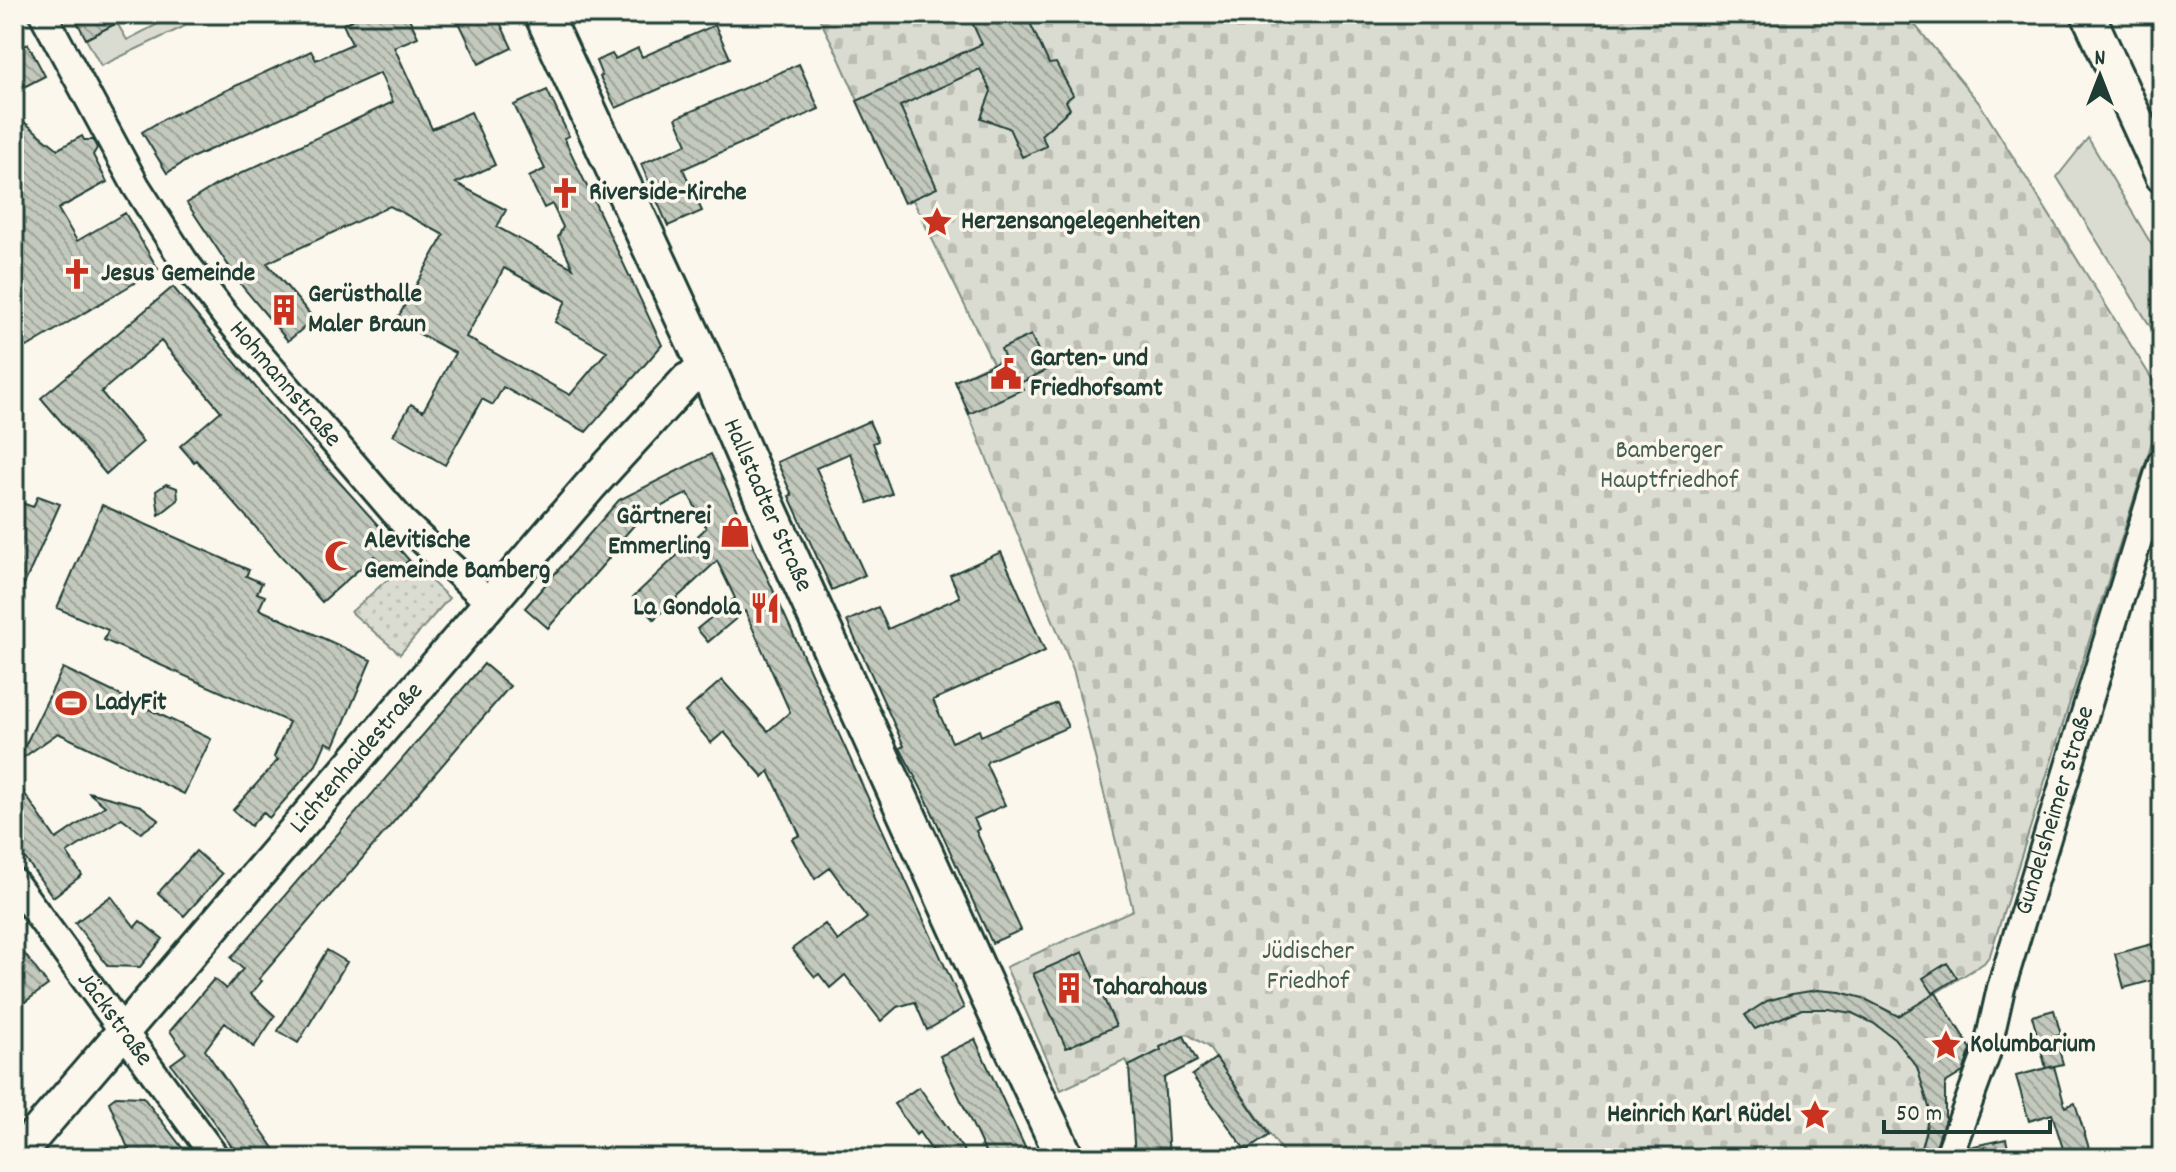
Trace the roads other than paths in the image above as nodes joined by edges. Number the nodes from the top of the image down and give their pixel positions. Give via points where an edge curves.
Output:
1 (43, 14) edge
2 (543, 14) edge
3 (2088, 14) edge
4 (2162, 176) edge
5 (708, 370) junction
6 (2162, 462) edge
7 (490, 603) junction
8 (14, 882) edge
9 (123, 1033) junction
10 (15, 1158) edge
11 (216, 1158) edge
12 (1065, 1158) edge
13 (1948, 1158) edge

1 - 7 street, Hohmannstraße via 136,186 184,261 409,528
2 - 5 main road, Hallstadter Straße
3 - 4 street
5 - 7 street, Lichtenhaidestraße via 673,394
5 - 12 main road, Hallstadter Straße
6 - 13 street, Gundelsheimer Straße via 2001,988 1986,1055
7 - 9 street, Lichtenhaidestraße
8 - 9 street, Jäckstraße
9 - 10 street, Lichtenhaidestraße
9 - 11 street, Jäckstraße

